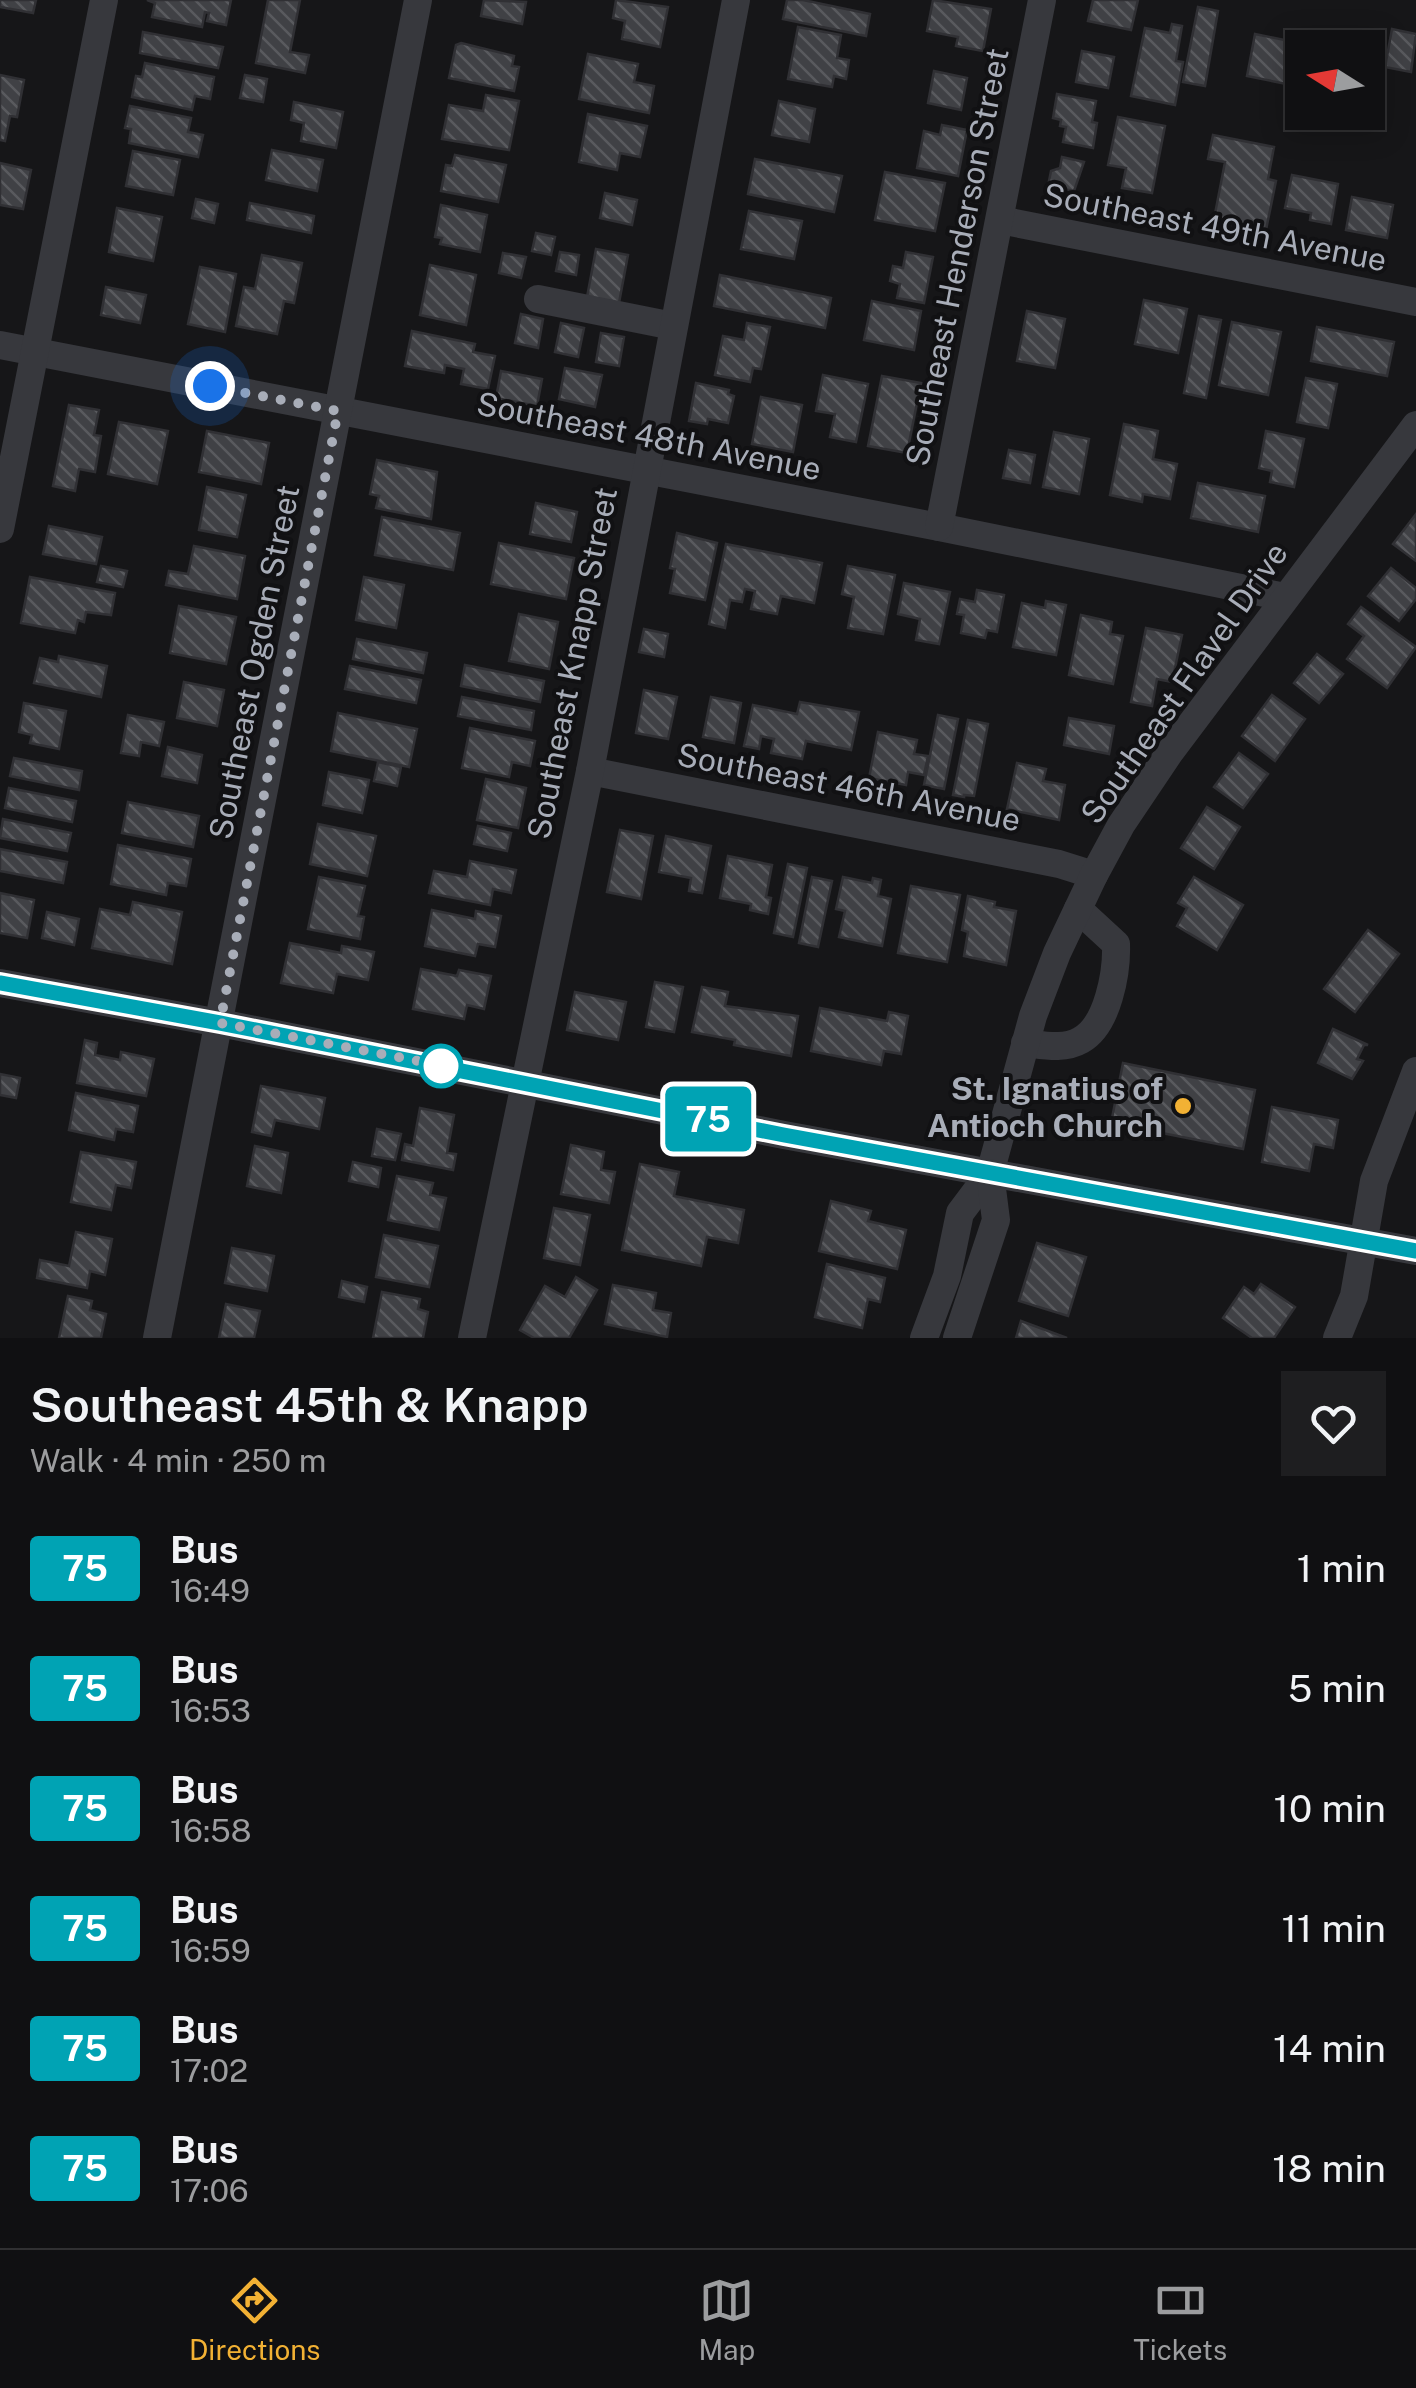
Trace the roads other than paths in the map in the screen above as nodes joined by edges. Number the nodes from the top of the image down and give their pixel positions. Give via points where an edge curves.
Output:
1 (104, 0) edge
2 (418, 0) edge
3 (736, 0) edge
4 (1042, 0) edge
5 (1000, 220) junction
6 (538, 300) dead end
7 (1416, 302) edge
8 (672, 326) junction
9 (0, 345) edge
10 (36, 352) junction
11 (338, 411) junction
12 (1416, 425) edge
13 (644, 470) junction
14 (939, 527) junction
15 (0, 530) edge
16 (1284, 598) junction
17 (590, 771) junction
18 (1094, 875) junction
19 (1078, 908) junction
20 (0, 984) edge
21 (220, 1023) junction
22 (1025, 1043) junction
23 (1416, 1071) edge
24 (524, 1082) junction
25 (990, 1172) junction
26 (1364, 1241) junction
27 (1416, 1251) edge
28 (157, 1338) edge
29 (472, 1338) edge
30 (924, 1338) edge
31 (957, 1338) edge
32 (1337, 1338) edge

1 - 10 street
2 - 11 street, Southeast Ogden Street
3 - 8 street, Southeast Knapp Street
4 - 5 street, Southeast Henderson Street
5 - 7 street, Southeast 49th Avenue
5 - 14 street, Southeast Henderson Street
6 - 8 street
8 - 13 street, Southeast Knapp Street
9 - 10 street, Southeast 48th Avenue
10 - 11 street, Southeast 48th Avenue
10 - 15 street
11 - 13 street, Southeast 48th Avenue
11 - 21 street, Southeast Ogden Street
12 - 16 street, Southeast Flavel Drive
13 - 14 street, Southeast 48th Avenue
13 - 17 street, Southeast Knapp Street
14 - 16 street, Southeast 48th Avenue
16 - 18 street, Southeast Flavel Drive via 1170,752
17 - 18 street, Southeast 46th Avenue
17 - 24 street, Southeast Knapp Street
18 - 19 street, Southeast Flavel Drive
19 - 22 street, Southeast Flavel Drive
19 - 22 street via 1116,944 1117,975 1099,1019 1082,1040 1056,1047
20 - 21 street
21 - 24 street
21 - 28 street, Southeast Ogden Street
22 - 25 street, Southeast Flavel Drive
23 - 26 street via 1374,1182
24 - 25 street
24 - 29 street, Southeast Knapp Street
25 - 26 street
25 - 30 street via 960,1213
25 - 31 street via 996,1220
26 - 27 street
26 - 32 street via 1354,1296

